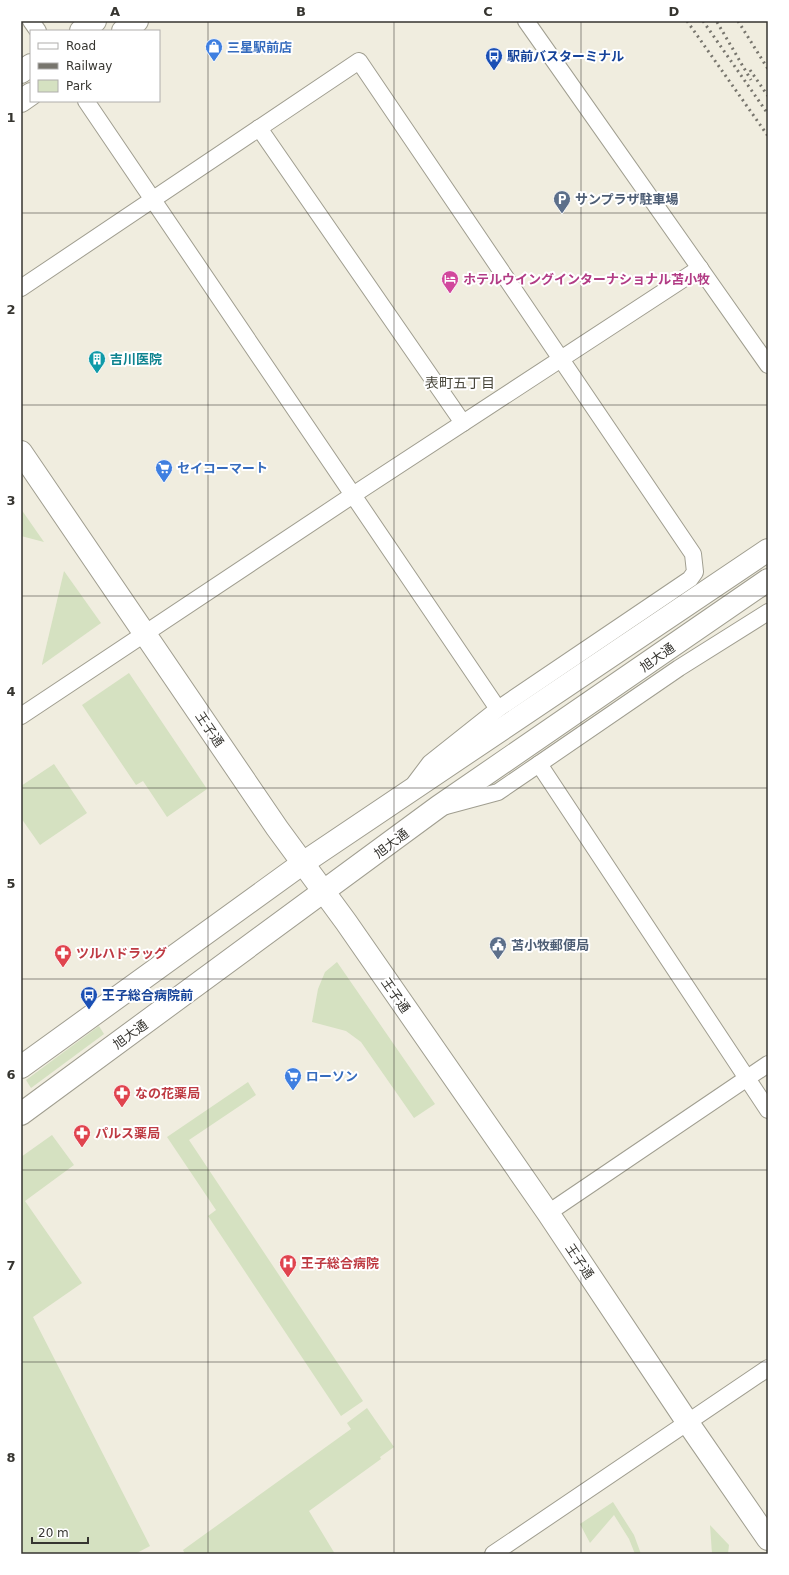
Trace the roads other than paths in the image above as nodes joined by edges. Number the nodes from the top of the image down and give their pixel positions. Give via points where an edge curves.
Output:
1 (31, 21) edge
2 (95, 21) edge
3 (137, 21) edge
4 (526, 21) edge
5 (37, 30) edge
6 (82, 30) edge
7 (124, 30) edge
8 (30, 66) edge
9 (21, 72) edge
10 (30, 95) edge
11 (21, 101) edge
12 (87, 102) edge
13 (259, 128) junction
14 (153, 200) junction
15 (700, 268) junction
16 (21, 288) edge
17 (560, 359) junction
18 (768, 365) edge
19 (464, 422) junction
20 (21, 452) edge
21 (353, 495) junction
22 (768, 550) edge
23 (768, 580) edge
24 (768, 612) edge
25 (145, 634) junction
26 (498, 709) junction
27 (21, 716) edge
28 (539, 764) junction
29 (406, 794) junction
30 (438, 808) junction
31 (303, 864) junction
32 (323, 892) junction
33 (768, 1064) edge
34 (21, 1067) edge
35 (747, 1078) junction
36 (768, 1110) edge
37 (21, 1114) edge
38 (548, 1213) junction
39 (768, 1368) edge
40 (688, 1423) junction
41 (768, 1539) edge
42 (493, 1554) edge

1 - 5 street
2 - 6 street
3 - 7 street
4 - 15 street
8 - 9 street
10 - 11 street
12 - 14 street
13 - 14 street
13 - 17 street via 359,61
13 - 19 street
14 - 16 street
14 - 21 street
15 - 17 street
15 - 18 street
17 - 19 street
17 - 26 street via 692,554 695,572 690,579
19 - 21 street
20 - 25 street, 王子通
21 - 25 street
21 - 26 street
22 - 29 street, 旭大通
23 - 30 street, 旭大通
24 - 28 street via 679,668
25 - 27 street
25 - 31 street, 王子通
26 - 29 street via 430,763
28 - 30 street via 498,792
28 - 35 street
29 - 31 street, 旭大通
30 - 32 street, 旭大通
31 - 32 street, 王子通
31 - 34 street, 旭大通
32 - 37 street, 旭大通
32 - 38 street, 王子通
33 - 35 street
35 - 36 street
35 - 38 street
38 - 40 street, 王子通
39 - 40 street
40 - 41 street, 王子通
40 - 42 street

